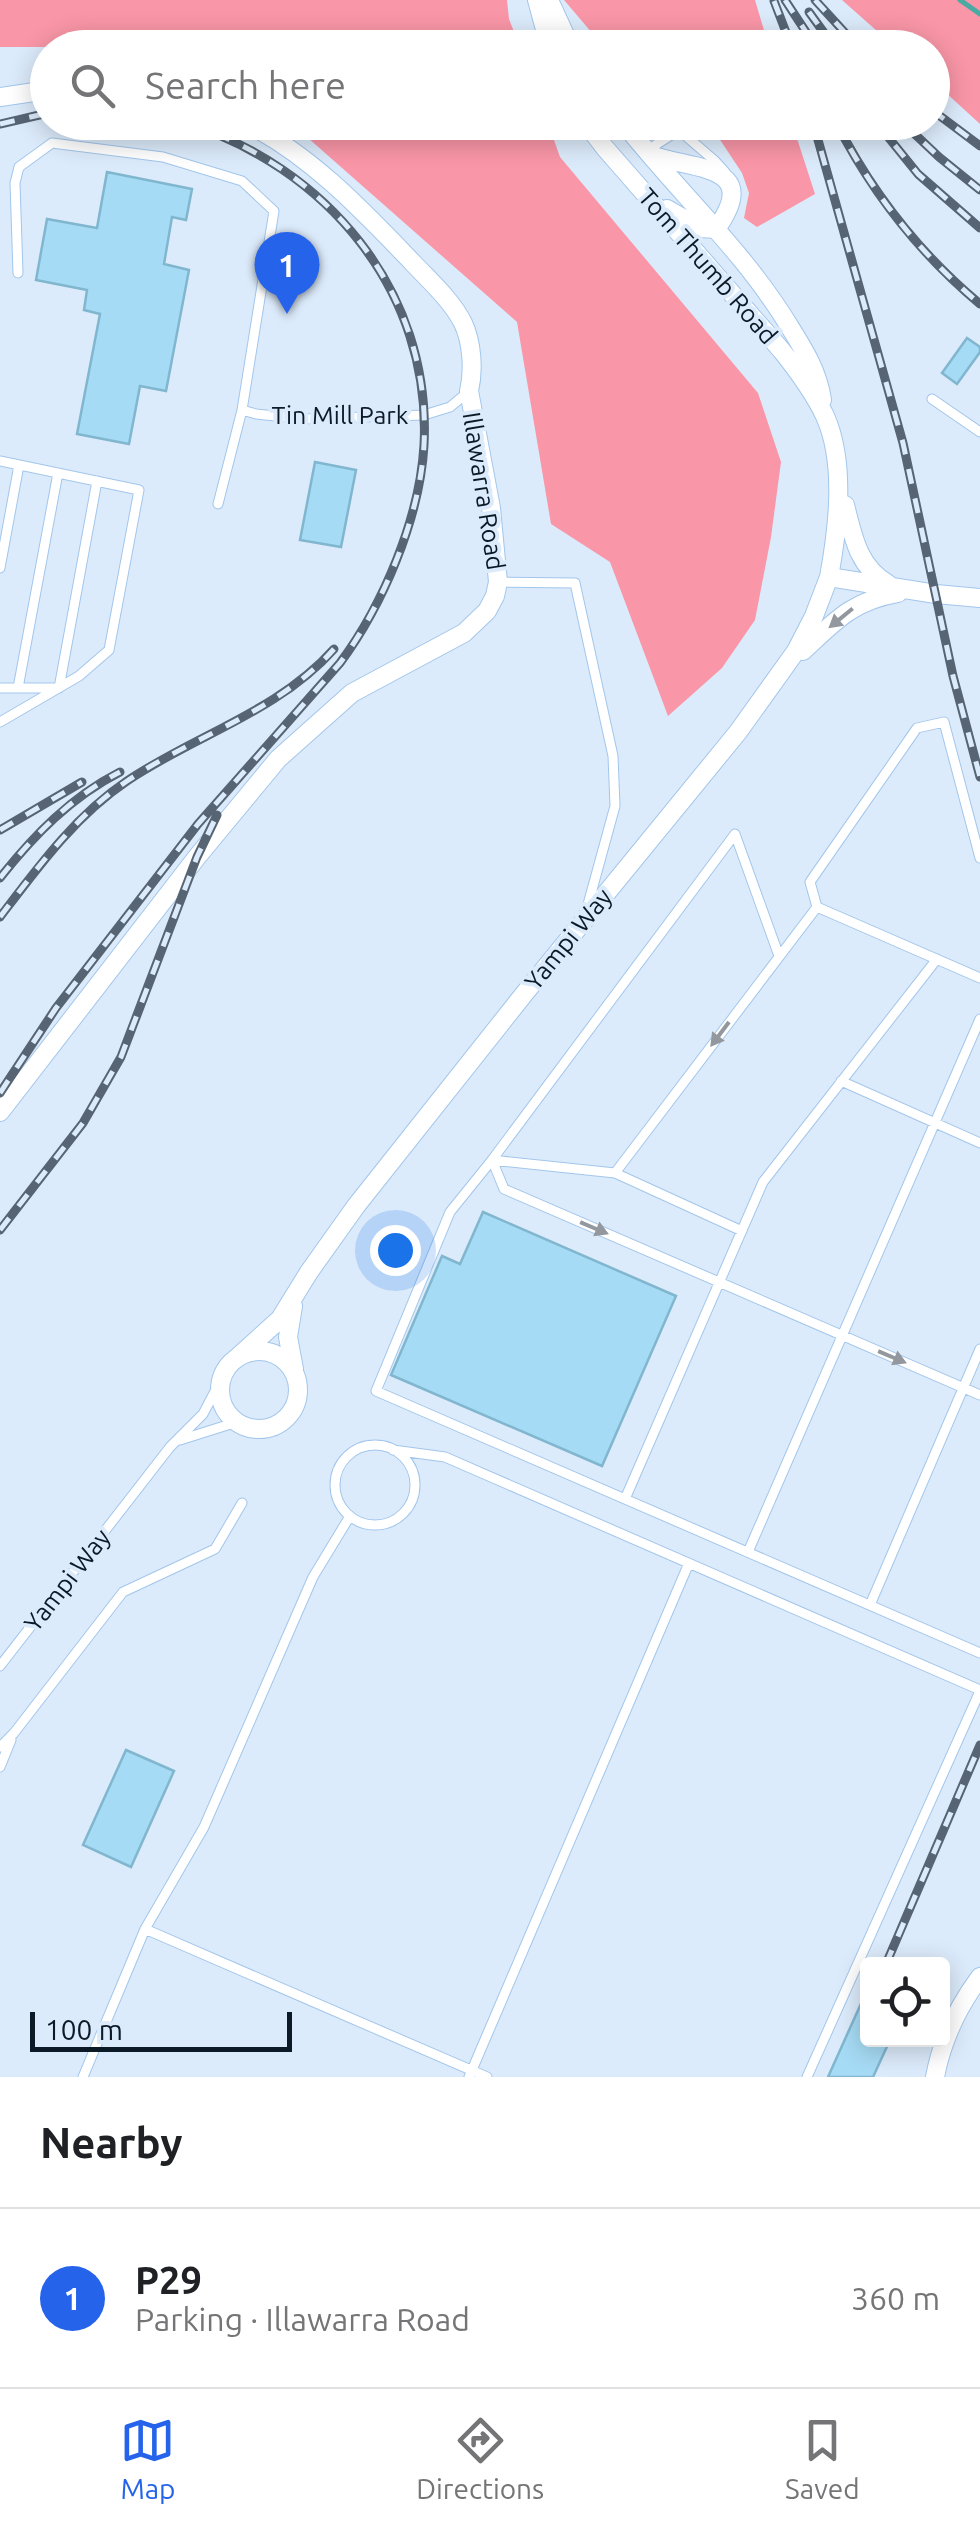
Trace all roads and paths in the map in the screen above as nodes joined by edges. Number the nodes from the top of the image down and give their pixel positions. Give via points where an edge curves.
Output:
1 (537, 0) edge
2 (548, 0) edge
3 (545, 30) edge
4 (562, 30) edge
5 (30, 93) edge
6 (0, 97) edge
7 (274, 140) edge
8 (600, 140) edge
9 (637, 140) edge
10 (664, 140) edge
11 (690, 140) edge
12 (646, 152) junction
13 (632, 179) junction
14 (730, 192) junction
15 (716, 229) junction
16 (18, 273) dead end
17 (469, 391) junction
18 (932, 399) dead end
19 (242, 410) junction
20 (824, 416) junction
21 (980, 432) edge
22 (0, 462) edge
23 (19, 465) junction
24 (836, 470) junction
25 (58, 473) junction
26 (96, 481) junction
27 (218, 504) dead end
28 (0, 568) edge
29 (829, 577) junction
30 (498, 582) junction
31 (904, 589) junction
32 (980, 598) edge
33 (782, 670) junction
34 (0, 688) edge
35 (18, 688) junction
36 (59, 688) junction
37 (0, 722) edge
38 (980, 858) edge
39 (817, 906) junction
40 (584, 920) junction
41 (779, 956) junction
42 (937, 959) junction
43 (980, 978) edge
44 (980, 1019) edge
45 (841, 1081) junction
46 (0, 1112) edge
47 (935, 1123) junction
48 (980, 1143) edge
49 (492, 1160) junction
50 (615, 1173) junction
51 (742, 1231) junction
52 (720, 1282) junction
53 (296, 1296) junction
54 (842, 1335) junction
55 (980, 1349) edge
56 (240, 1356) junction
57 (223, 1376) junction
58 (297, 1380) junction
59 (963, 1388) junction
60 (980, 1395) edge
61 (237, 1422) junction
62 (170, 1447) junction
63 (393, 1450) junction
64 (625, 1499) junction
65 (242, 1503) dead end
66 (350, 1516) junction
67 (748, 1552) junction
68 (689, 1563) junction
69 (870, 1605) junction
70 (980, 1652) edge
71 (0, 1666) edge
72 (980, 1691) edge
73 (967, 1721) junction
74 (980, 1727) edge
75 (14, 1732) junction
76 (0, 1747) edge
77 (0, 1767) edge
78 (146, 1929) junction
79 (980, 1978) edge
80 (470, 2074) edge
81 (83, 2077) edge
82 (487, 2077) edge
83 (807, 2077) edge
84 (935, 2077) edge

1 - 3 street
2 - 4 street
5 - 6 street
7 - 17 street, Illawarra Road via 368,217 445,298 468,338
8 - 13 street, Tom Thumb Road
9 - 12 street, Tom Thumb Road
10 - 12 lane
11 - 14 lane via 718,164
12 - 14 street via 713,170
12 - 15 street, Tom Thumb Road
13 - 15 street via 680,218
13 - 20 street, Tom Thumb Road via 782,351
14 - 15 street
15 - 20 street, Tom Thumb Road via 764,286 807,355
16 - 19 lane via 18,167 52,142 163,157 242,180 274,211
17 - 19 lane, Tin Mill Park via 424,416 304,419
17 - 30 street, Illawarra Road
18 - 21 lane
19 - 27 lane, Tin Mill Park
20 - 24 street, Tom Thumb Road
22 - 23 lane
23 - 25 lane
23 - 28 lane
24 - 29 street, Tom Thumb Road via 838,530
24 - 31 street via 859,554 877,578
25 - 26 lane
25 - 35 lane
26 - 36 lane
26 - 36 lane via 140,490 108,650
29 - 31 street
29 - 33 street, Yampi Way
30 - 40 lane via 575,583 613,756 616,806
30 - 46 street, Illawarra Road via 487,611 464,632 352,692 278,759
31 - 32 street
31 -> 33 street via 854,606
33 - 40 street, Yampi Way
34 - 35 lane
35 - 36 lane
36 - 37 lane
38 - 39 lane via 944,722 918,728 810,882
39 - 41 lane
39 - 42 lane
40 - 53 street, Yampi Way via 356,1206
41 - 49 lane via 735,834
41 -> 50 lane
42 - 43 lane
42 - 45 lane
44 - 47 lane
45 - 47 lane
45 - 51 lane via 763,1182
47 - 48 lane
47 - 54 lane
49 - 50 lane
49 -> 52 lane via 504,1189
49 - 64 lane via 450,1212 376,1391
50 - 51 lane
51 - 52 lane
52 - 54 lane
52 - 64 lane
53 - 56 street, Yampi Way
53 - 58 street, Yampi Way via 288,1337
54 -> 59 lane
54 - 67 lane
55 - 59 lane
56 - 57 street, Yampi Way
56 - 58 street via 274,1354
57 - 61 street via 222,1402
57 - 62 lane, Yampi Way via 204,1414
58 - 61 street, Yampi Way via 298,1398 284,1421 263,1430
59 - 60 lane
59 - 69 lane
61 - 62 lane, Yampi Way
62 - 71 lane, Yampi Way
63 - 66 lane via 359,1449 342,1464 335,1486
63 - 66 lane via 415,1482 408,1507 388,1523
63 - 68 lane via 446,1457
64 - 67 lane
65 - 75 lane via 215,1548 123,1592
66 - 78 lane via 313,1577 204,1827
67 - 69 lane
68 - 72 lane
68 - 80 lane
69 - 70 lane
72 - 73 lane
73 - 74 lane
73 - 83 lane
75 - 76 lane
75 - 77 lane
78 - 80 lane
78 - 81 lane
79 - 84 street via 961,2002
80 - 82 lane

